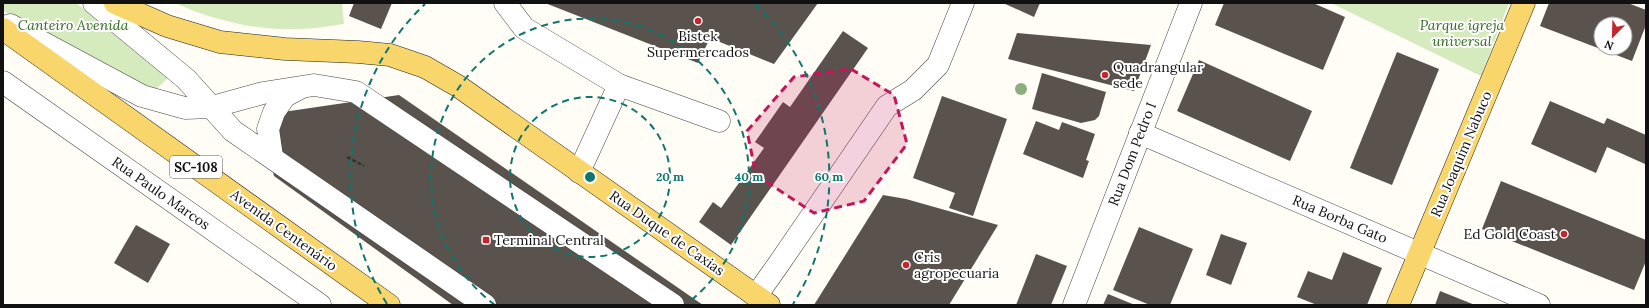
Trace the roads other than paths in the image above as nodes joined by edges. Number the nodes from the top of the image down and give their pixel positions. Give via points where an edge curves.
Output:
1 (94, 3) edge
2 (115, 3) edge
3 (505, 3) edge
4 (963, 3) edge
5 (1190, 3) edge
6 (1524, 3) edge
7 (3, 21) edge
8 (3, 29) edge
9 (3, 82) edge
10 (619, 85) junction
11 (300, 88) junction
12 (212, 107) junction
13 (718, 121) dead end
14 (1140, 133) junction
15 (272, 158) junction
16 (579, 172) junction
17 (1419, 253) junction
18 (762, 300) edge
19 (308, 301) edge
20 (389, 305) edge
21 (485, 305) edge
22 (673, 305) edge
23 (1074, 305) edge
24 (1398, 305) edge
25 (1539, 305) edge

1 - 12 street via 186,80
2 - 16 main road, Rua Duque de Caxias via 167,26 220,42 390,56 425,68 458,86
3 - 10 street via 524,28
4 - 18 street via 938,65 913,90 886,106 778,265
5 - 14 street, Rua Dom Pedro I
6 - 17 main road, Rua Joaquim Nabuco
7 - 12 street via 142,96 185,108
8 - 20 main road, Avenida Centenário / SC-108
9 - 19 street, Rua Paulo Marcos
10 - 13 street
10 - 16 street
11 - 12 street via 263,93
11 - 15 street via 285,96 274,112 268,129
11 - 22 street via 314,85 356,92
12 - 15 street via 233,131
14 - 17 street, Rua Borba Gato
14 - 23 street, Rua Dom Pedro I
15 - 21 street
16 - 18 main road, Rua Duque de Caxias
17 - 24 main road, Rua Joaquim Nabuco
17 - 25 street, Rua Borba Gato

